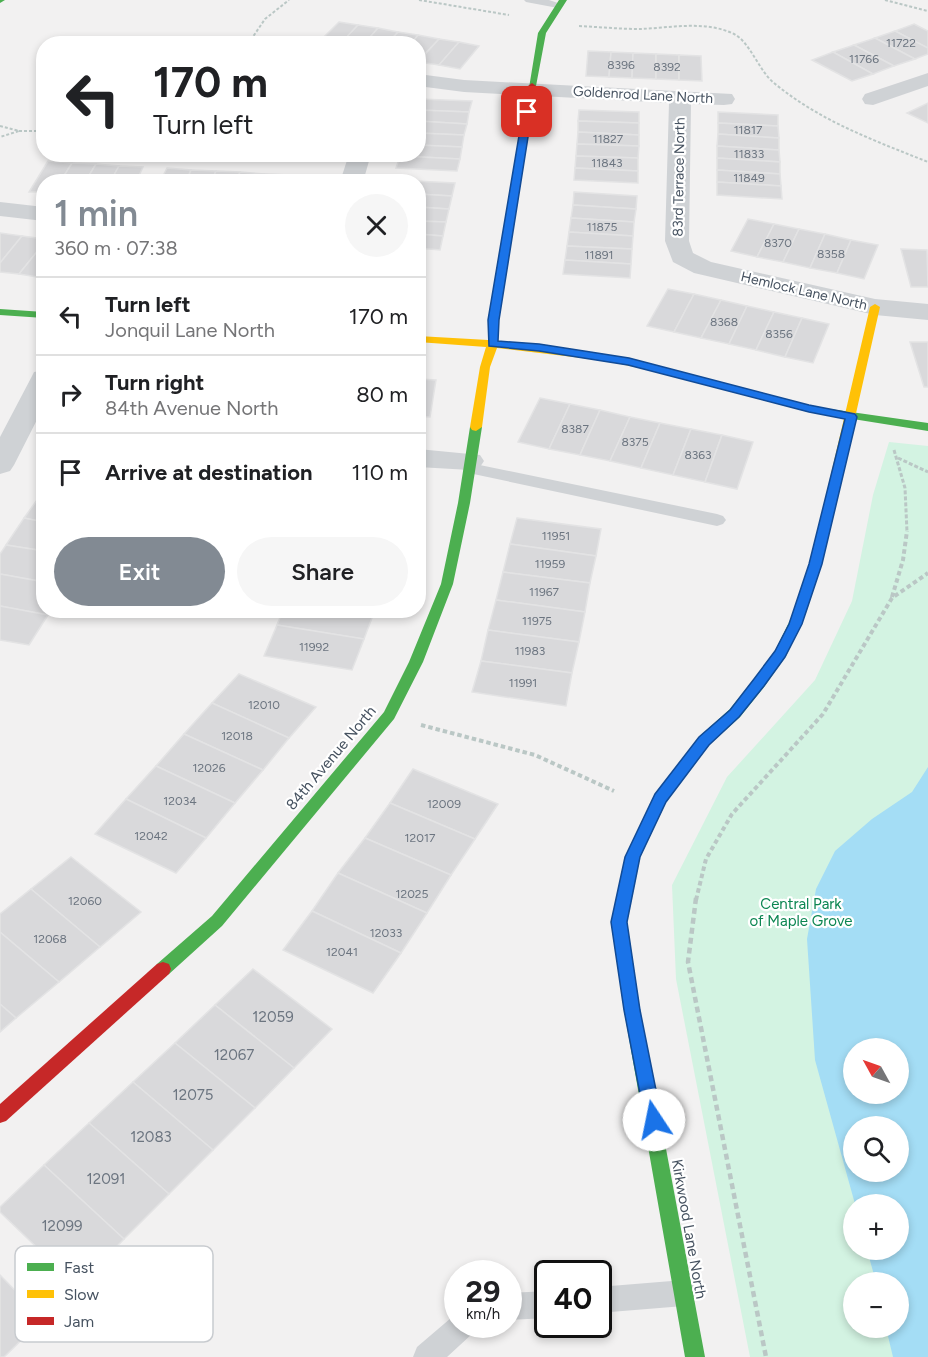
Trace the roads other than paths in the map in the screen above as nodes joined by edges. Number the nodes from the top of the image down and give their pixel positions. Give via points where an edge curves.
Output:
1 (530, 0) edge
2 (561, 2) edge
3 (928, 79) edge
4 (426, 81) edge
5 (531, 89) junction
6 (680, 97) junction
7 (724, 99) dead end
8 (873, 99) dead end
9 (0, 209) edge
10 (36, 213) edge
11 (682, 257) joint
12 (875, 307) junction
13 (0, 312) edge
14 (928, 312) edge
15 (36, 314) edge
16 (426, 339) edge
17 (493, 343) junction
18 (36, 396) edge
19 (851, 417) junction
20 (928, 427) edge
21 (20, 431) edge
22 (426, 459) edge
23 (0, 465) edge
24 (470, 465) junction
25 (717, 520) dead end
26 (0, 1115) edge
27 (684, 1293) junction
28 (612, 1299) edge
29 (447, 1338) edge
30 (427, 1357) edge
31 (695, 1357) edge

1 - 2 lane
2 - 5 street, 84th Avenue North via 542,33
3 - 8 street
4 - 5 street, Goldenrod Lane North
5 - 6 street, Goldenrod Lane North
5 - 17 street, 84th Avenue North via 493,320
6 - 7 street, Goldenrod Lane North
6 - 11 street, 83rd Terrace North via 677,242
9 - 10 street
11 - 12 street, Hemlock Lane North via 703,268
12 - 14 street, Hemlock Lane North
12 - 19 street, Kirkwood Lane North
13 - 15 street
16 - 17 street
17 - 19 street via 629,362
17 - 24 street, 84th Avenue North via 485,367
18 - 21 street
19 - 20 street
19 - 27 street, Kirkwood Lane North via 816,564 796,624 781,654 735,713 704,741 660,798 633,857 619,922
21 - 23 street
22 - 24 street
24 - 25 lane
24 - 26 street, 84th Avenue North via 447,584 416,662 389,715 217,921
27 - 28 lane
27 - 31 street, Kirkwood Lane North
29 - 30 lane

